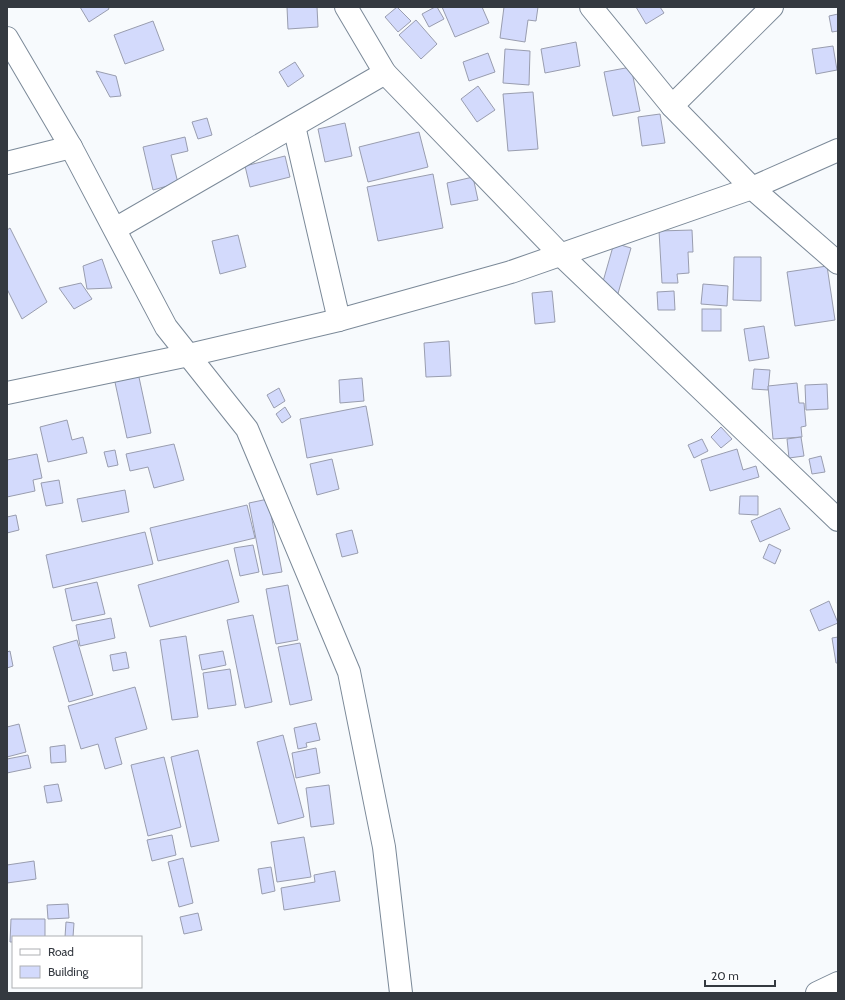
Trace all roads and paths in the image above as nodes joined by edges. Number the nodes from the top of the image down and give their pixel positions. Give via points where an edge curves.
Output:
1 (346, 7) edge
2 (591, 7) edge
3 (772, 7) edge
4 (7, 38) edge
5 (385, 73) junction
6 (672, 106) junction
7 (294, 126) junction
8 (71, 147) junction
9 (838, 150) edge
10 (7, 163) edge
11 (752, 188) junction
12 (115, 229) junction
13 (561, 255) junction
14 (838, 263) edge
15 (339, 320) junction
16 (189, 355) junction
17 (7, 393) edge
18 (838, 520) edge
19 (396, 950) junction
20 (838, 983) edge
21 (401, 993) edge
22 (417, 993) edge
23 (817, 993) edge

1 - 5 street
2 - 6 street
3 - 6 street
4 - 8 street
5 - 7 street
5 - 13 street
6 - 11 street
7 - 12 street
7 - 15 street
8 - 10 street
8 - 12 street
9 - 11 street
11 - 13 street
11 - 14 street
12 - 16 street via 166,327
13 - 15 street via 511,272
13 - 18 street
15 - 16 street
16 - 17 street
16 - 19 street via 247,429 349,672 384,847
19 - 21 street
19 - 22 street
20 - 23 street

